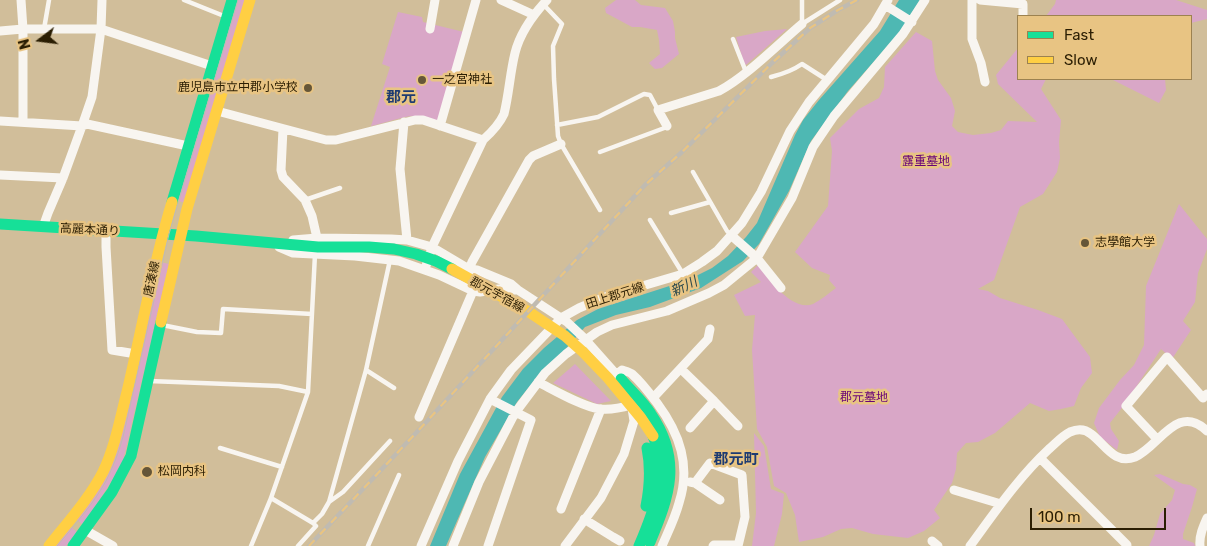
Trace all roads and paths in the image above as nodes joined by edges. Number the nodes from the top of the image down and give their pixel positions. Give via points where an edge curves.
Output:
1 (21, 0) edge
2 (49, 0) edge
3 (102, 0) edge
4 (184, 0) edge
5 (232, 0) edge
6 (250, 0) edge
7 (435, 0) edge
8 (476, 0) edge
9 (502, 0) edge
10 (802, 0) edge
11 (840, 0) edge
12 (926, 0) edge
13 (972, 0) edge
14 (980, 0) edge
15 (545, 2) edge
16 (886, 3) edge
17 (534, 15) junction
18 (1023, 15) edge
19 (227, 17) junction
20 (912, 22) junction
21 (802, 24) junction
22 (23, 29) junction
23 (44, 29) junction
24 (101, 29) junction
25 (430, 29) dead end
26 (0, 31) edge
27 (733, 39) dead end
28 (212, 66) junction
29 (746, 72) junction
30 (771, 77) dead end
31 (827, 80) junction
32 (985, 82) dead end
33 (658, 110) junction
34 (216, 111) junction
35 (0, 121) edge
36 (22, 122) junction
37 (404, 122) junction
38 (557, 125) junction
39 (82, 126) junction
40 (440, 126) junction
41 (667, 126) joint
42 (284, 129) junction
43 (484, 140) junction
44 (561, 144) junction
45 (188, 146) junction
46 (600, 152) dead end
47 (693, 172) dead end
48 (0, 175) edge
49 (63, 178) junction
50 (340, 188) dead end
51 (305, 200) junction
52 (710, 202) junction
53 (600, 210) dead end
54 (672, 213) dead end
55 (650, 220) dead end
56 (0, 224) edge
57 (43, 227) junction
58 (106, 230) junction
59 (162, 234) junction
60 (181, 235) junction
61 (732, 236) junction
62 (317, 238) junction
63 (407, 240) junction
64 (269, 242) junction
65 (432, 247) junction
66 (314, 254) junction
67 (757, 258) junction
68 (390, 260) junction
69 (469, 269) junction
70 (425, 270) junction
71 (683, 274) junction
72 (781, 288) dead end
73 (518, 290) junction
74 (473, 291) junction
75 (486, 291) junction
76 (312, 314) junction
77 (564, 320) junction
78 (160, 325) junction
79 (710, 329) dead end
80 (584, 338) junction
81 (136, 354) junction
82 (681, 369) junction
83 (366, 370) junction
84 (619, 377) junction
85 (148, 381) junction
86 (538, 382) junction
87 (394, 388) dead end
88 (308, 392) junction
89 (1207, 394) edge
90 (654, 398) junction
91 (490, 399) junction
92 (714, 401) junction
93 (631, 405) junction
94 (601, 409) junction
95 (514, 412) junction
96 (420, 417) dead end
97 (634, 421) junction
98 (738, 426) dead end
99 (690, 428) dead end
100 (1207, 432) edge
101 (1157, 439) junction
102 (390, 441) dead end
103 (220, 448) dead end
104 (1040, 458) junction
105 (282, 467) junction
106 (399, 475) dead end
107 (684, 481) junction
108 (695, 483) junction
109 (954, 490) dead end
110 (271, 498) junction
111 (720, 500) dead end
112 (329, 502) junction
113 (1000, 504) junction
114 (561, 509) dead end
115 (1207, 518) edge
116 (584, 519) junction
117 (313, 523) junction
118 (85, 530) junction
119 (621, 541) edge
120 (49, 546) edge
121 (73, 546) edge
122 (113, 546) edge
123 (251, 546) edge
124 (298, 546) edge
125 (368, 546) edge
126 (421, 546) edge
127 (453, 546) edge
128 (488, 546) edge
129 (565, 546) edge
130 (608, 546) edge
131 (639, 546) edge
132 (649, 546) edge
133 (662, 546) edge
134 (713, 546) edge
135 (738, 546) edge
136 (970, 546) edge
137 (1126, 546) edge
138 (1200, 546) edge

1 - 22 street
2 - 23 lane
3 - 24 street
4 - 19 lane
5 - 19 street, 唐湊線
6 - 34 street, 唐湊線
7 - 25 street
8 - 40 street
9 - 17 street
10 - 21 lane
11 - 21 lane
12 - 20 street
13 - 32 street via 972,39
14 - 18 street via 1022,4
15 - 17 street
15 - 38 lane via 562,24 553,46
16 - 20 street
16 - 31 street, 田上郡元線 via 874,24
17 - 43 street via 516,52 504,114
19 - 28 street, 唐湊線
20 - 67 street via 834,116 814,147 792,198
21 - 29 street
22 - 23 street
22 - 26 street
22 - 36 street
23 - 24 street
24 - 28 street
24 - 39 street via 92,97
27 - 29 lane
28 - 45 street, 唐湊線
29 - 33 street via 719,91
30 - 31 lane via 802,64
31 - 61 street, 田上郡元線 via 790,131 761,192
33 - 38 lane via 650,95 644,94 598,118
33 - 41 street
34 - 42 street
34 - 60 street, 唐湊線
35 - 36 street
36 - 39 street
37 - 40 street via 422,120
37 - 42 street via 336,140
37 - 63 street via 400,169
38 - 44 lane
39 - 45 street via 87,124
39 - 49 street
40 - 43 street
41 - 46 lane
42 - 51 street via 283,177
43 - 65 street
44 - 53 lane
44 - 69 street via 529,160
45 - 59 street, 唐湊線
47 - 52 lane
48 - 49 street
49 - 57 street
50 - 51 lane
51 - 62 street
52 - 54 lane
52 - 61 lane
55 - 71 lane
56 - 57 street, 高麗本通り
57 - 58 street, 高麗本通り
58 - 59 street, 高麗本通り
58 - 81 street via 112,350
59 - 60 street, 高麗本通り
59 - 81 street, 唐湊線
60 - 64 street, 郡元宇宿線
60 - 78 street, 唐湊線
61 - 67 street
61 - 71 street, 田上郡元線 via 717,251
62 - 63 street
62 - 64 street
63 - 65 street
64 - 66 street via 293,253
64 - 131 street, 郡元宇宿線 via 406,251 431,259 554,328 583,352 614,386 654,439 660,464 660,485
65 - 69 street
65 - 70 street
66 - 68 street
66 - 76 lane
67 - 72 street
67 - 80 street via 709,293 667,311 612,325
68 - 70 street
68 - 83 lane
69 - 73 street via 511,284
69 - 75 street via 487,280
70 - 74 street
71 - 77 street, 田上郡元線 via 605,297 579,308
73 - 75 street
73 - 77 street
74 - 75 street
74 - 96 street
76 - 78 lane via 223,309 221,333
76 - 88 lane
77 - 80 street
77 - 91 street, 田上郡元線 via 511,370
78 - 85 street, 唐湊線
79 - 82 street via 708,340
80 - 84 street
80 - 86 street
81 - 120 street, 唐湊線 via 110,456 95,485
82 - 90 street
82 - 92 street
83 - 87 lane
83 - 112 lane
84 - 90 street via 622,370 632,374
84 - 93 street
84 - 132 street via 652,415 670,458 669,490
85 - 88 lane via 279,386
85 - 118 street, 唐湊線 via 135,440 120,481
86 - 94 street
86 - 95 street
88 - 105 lane
89 - 101 street via 1203,398 1167,358 1126,406
90 - 107 street via 678,439 684,463
91 - 95 street
91 - 126 street, 田上郡元線 via 458,461
92 - 98 street
92 - 99 street
93 - 94 street
93 - 97 street
94 - 114 street
95 - 127 street via 479,482
95 - 128 street via 532,420
97 - 116 street via 628,444 601,498
97 - 119 street via 647,444 651,477 646,506
100 - 101 street via 1189,421 1172,426
101 - 104 street via 1139,455 1119,458 1091,434 1078,430 1062,437
102 - 112 lane via 343,492
103 - 105 lane
104 - 113 street
104 - 137 street
105 - 110 lane
106 - 125 lane
107 - 108 street
107 - 133 street via 679,504
108 - 111 street
108 - 135 street via 710,463 742,475 745,518
109 - 113 street
110 - 117 lane
110 - 123 lane
112 - 117 lane
113 - 136 street
115 - 138 street
116 - 119 street
116 - 129 street
117 - 124 lane via 316,526
118 - 121 street, 唐湊線
118 - 122 street
119 - 130 street
134 - 135 street

